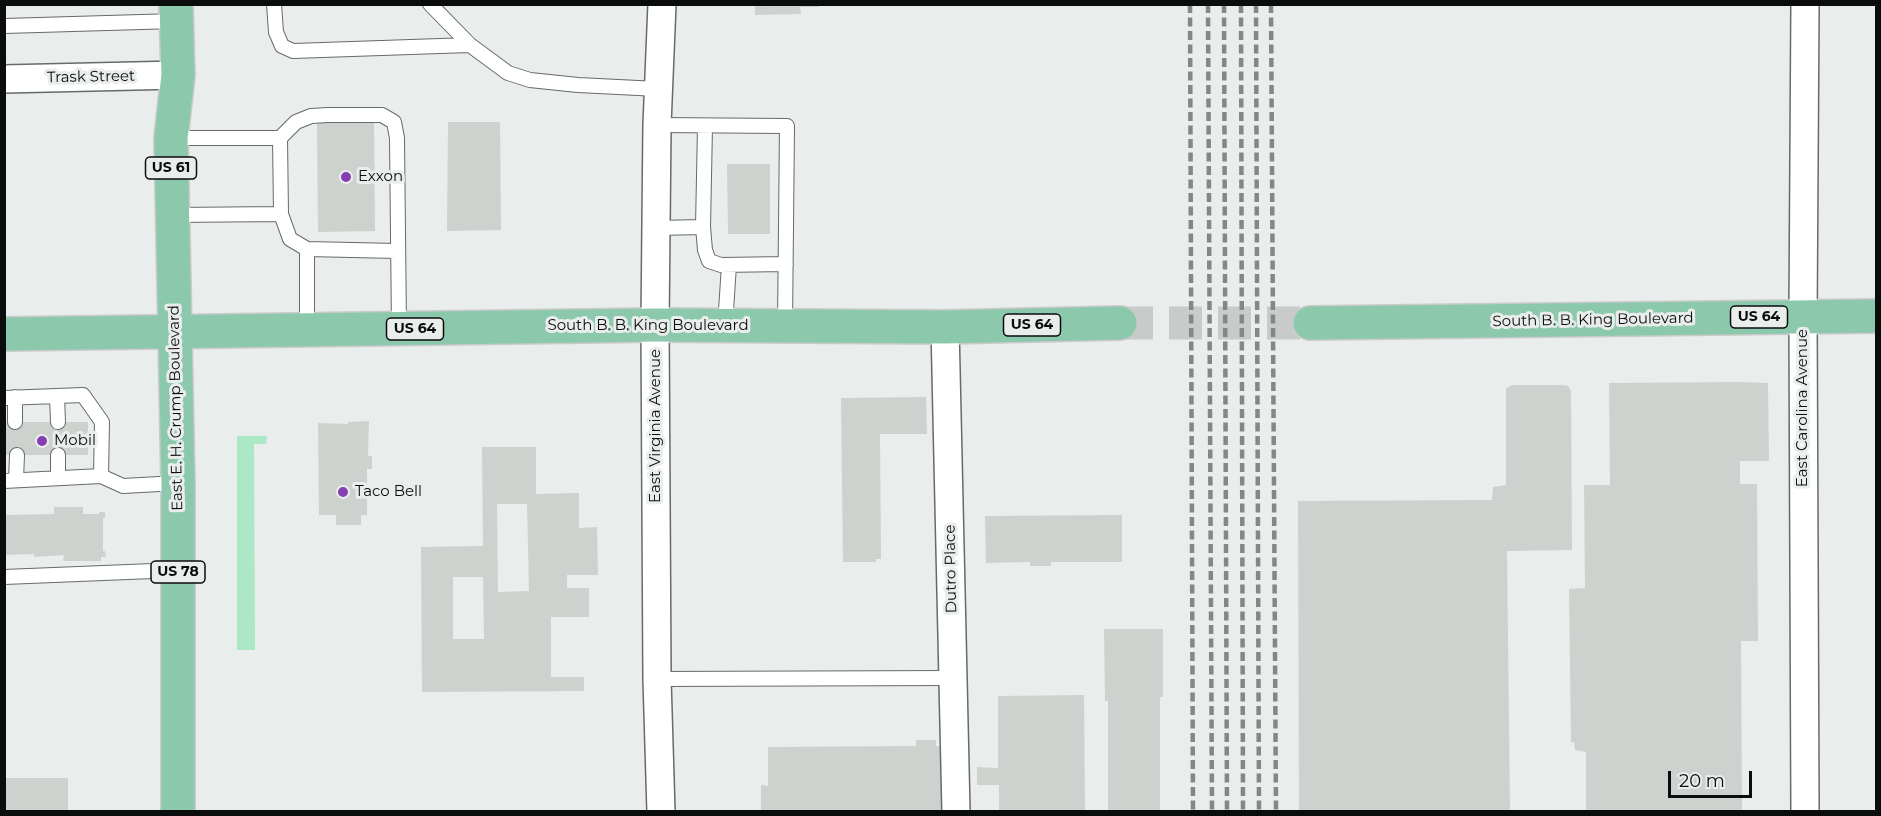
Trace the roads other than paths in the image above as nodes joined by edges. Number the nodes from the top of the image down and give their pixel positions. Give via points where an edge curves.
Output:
1 (274, 4) edge
2 (430, 4) edge
3 (662, 4) edge
4 (1805, 4) edge
5 (176, 13) edge
6 (4, 26) edge
7 (470, 45) junction
8 (178, 75) junction
9 (4, 79) edge
10 (658, 89) junction
11 (657, 125) junction
12 (705, 126) junction
13 (171, 138) junction
14 (280, 138) junction
15 (281, 214) junction
16 (172, 215) junction
17 (702, 227) junction
18 (656, 228) junction
19 (307, 249) junction
20 (397, 251) junction
21 (786, 264) junction
22 (729, 265) junction
23 (1803, 316) junction
24 (1876, 316) edge
25 (1120, 323) tunnel mouth
26 (1310, 323) tunnel mouth
27 (655, 326) junction
28 (725, 326) junction
29 (785, 326) junction
30 (945, 327) junction
31 (399, 329) junction
32 (307, 330) junction
33 (4, 333) edge
34 (176, 333) junction
35 (57, 396) junction
36 (10, 398) edge
37 (15, 422) dead end
38 (58, 422) dead end
39 (16, 455) dead end
40 (58, 455) dead end
41 (101, 476) junction
42 (58, 478) junction
43 (10, 480) edge
44 (178, 483) junction
45 (178, 570) junction
46 (4, 577) edge
47 (953, 678) junction
48 (657, 679) junction
49 (178, 812) edge
50 (661, 812) edge
51 (956, 812) edge
52 (1805, 812) edge

1 - 7 lane via 276,32 282,46 293,51
2 - 7 lane
3 - 10 street, East Virginia Avenue
4 - 23 street, East Carolina Avenue
5 - 6 lane
5 - 8 main road, East E. H. Crump Boulevard / US 61
7 - 10 lane via 508,73 530,80
8 - 9 street, Trask Street
8 - 13 main road, East E. H. Crump Boulevard / US 61
10 - 11 street, East Virginia Avenue
11 - 12 lane
11 - 18 street, East Virginia Avenue
12 - 17 lane
12 - 21 lane via 787,126
13 - 14 lane
13 - 16 main road, East E. H. Crump Boulevard / US 61
14 - 15 lane
14 - 20 lane via 296,122 311,116 382,115 394,122
15 - 16 lane
15 - 19 lane via 290,238
16 - 34 main road, East E. H. Crump Boulevard / US 61
17 - 18 lane
17 - 22 lane via 709,261
18 - 27 street, East Virginia Avenue
19 - 20 lane
19 - 32 lane
20 - 31 lane
21 - 22 lane
21 - 29 lane
22 - 28 lane
23 - 24 main road, South B. B. King Boulevard / US 64
23 - 26 main road, South B. B. King Boulevard / US 64
23 - 52 street, East Carolina Avenue
25 - 30 main road, South B. B. King Boulevard / US 64
27 - 28 main road, South B. B. King Boulevard / US 64
27 - 31 main road, South B. B. King Boulevard / US 64
27 - 48 street, East Virginia Avenue
28 - 29 main road, South B. B. King Boulevard / US 64
29 - 30 main road, South B. B. King Boulevard / US 64
30 - 47 street, Dutro Place
31 - 32 main road, South B. B. King Boulevard / US 64
32 - 34 main road, South B. B. King Boulevard / US 64
33 - 34 main road, South B. B. King Boulevard
34 - 44 main road, East E. H. Crump Boulevard / US 78
35 - 36 lane
35 - 38 lane
35 - 41 lane via 83,395 102,422
36 - 37 lane
39 - 43 lane
40 - 42 lane
41 - 42 lane
41 - 44 lane via 123,486
42 - 43 lane
44 - 45 main road, East E. H. Crump Boulevard / US 78
45 - 46 lane
45 - 49 main road, East E. H. Crump Boulevard / US 78
47 - 48 lane
47 - 51 street, Dutro Place
48 - 50 street, East Virginia Avenue

